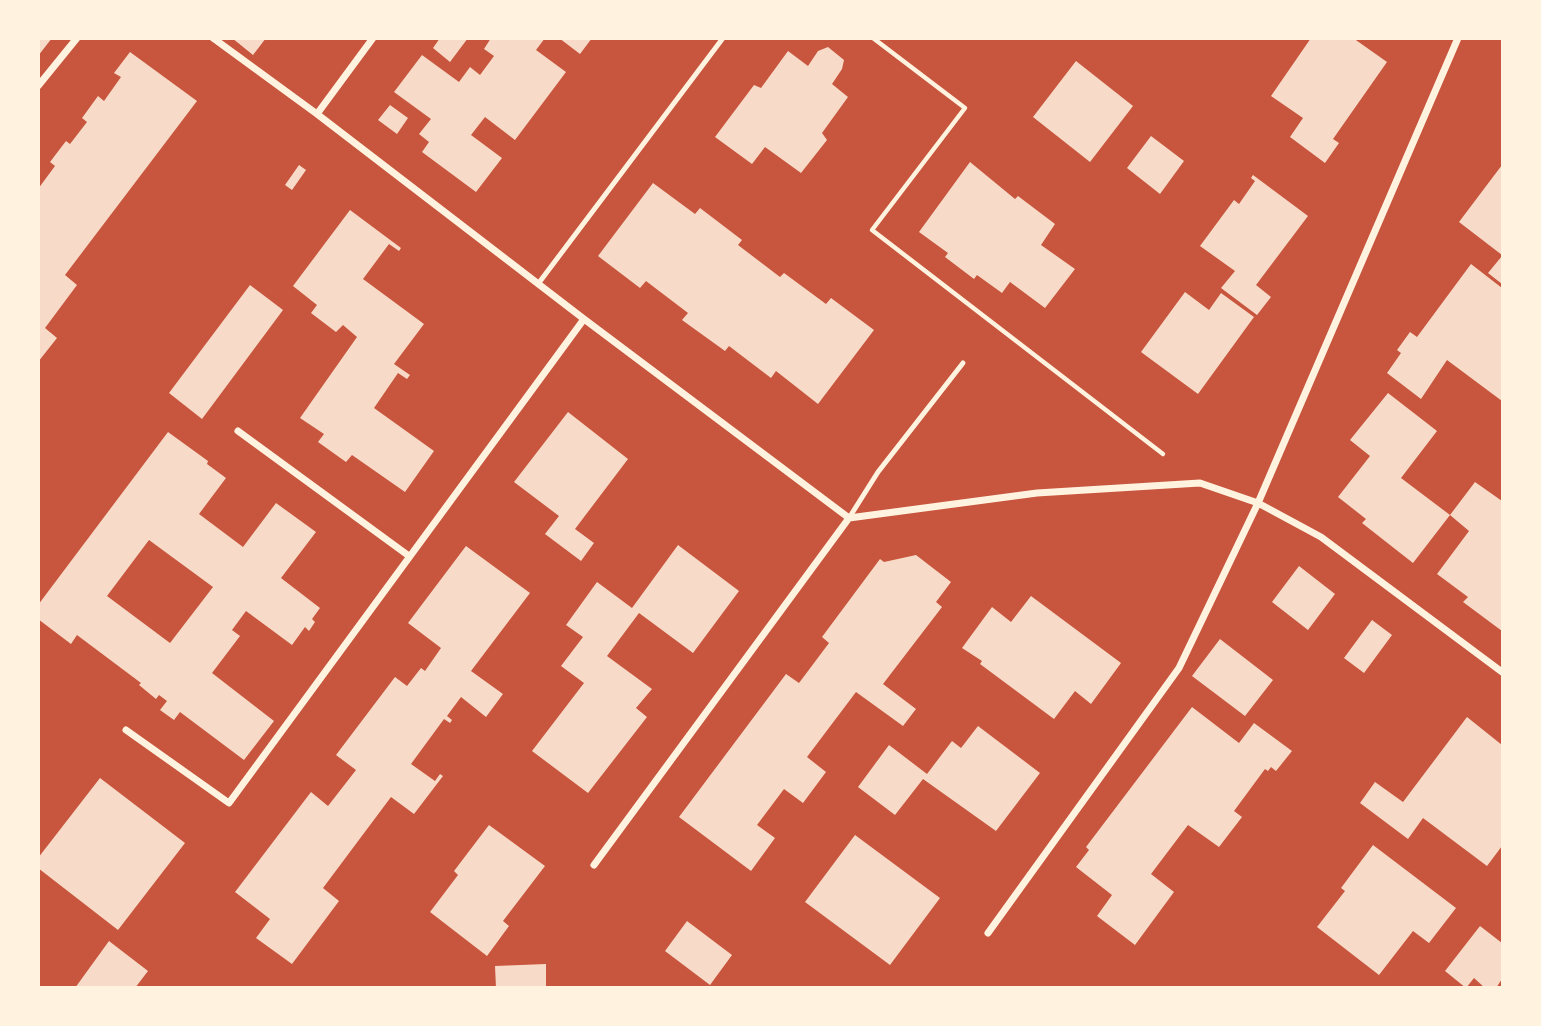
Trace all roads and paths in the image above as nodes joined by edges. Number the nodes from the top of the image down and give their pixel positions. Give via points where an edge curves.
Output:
1 (77, 38) edge
2 (213, 38) edge
3 (373, 38) edge
4 (723, 38) edge
5 (873, 38) edge
6 (1458, 38) edge
7 (38, 86) edge
8 (317, 114) junction
9 (538, 284) junction
10 (584, 320) junction
11 (963, 363) dead end
12 (238, 431) dead end
13 (1200, 483) junction
14 (1258, 503) junction
15 (849, 518) junction
16 (409, 556) junction
17 (1503, 673) edge
18 (126, 730) dead end
19 (594, 865) dead end
20 (988, 933) dead end

1 - 7 street
2 - 8 street
3 - 8 street
4 - 9 lane
5 - 13 path via 965,108 872,230
6 - 14 street
8 - 9 street
9 - 10 street
10 - 15 street
10 - 16 street
11 - 15 lane via 878,472
12 - 16 street
13 - 14 street
13 - 15 street via 1037,493
14 - 17 street via 1321,537
14 - 20 street via 1179,668
15 - 19 street
16 - 18 street via 229,803

